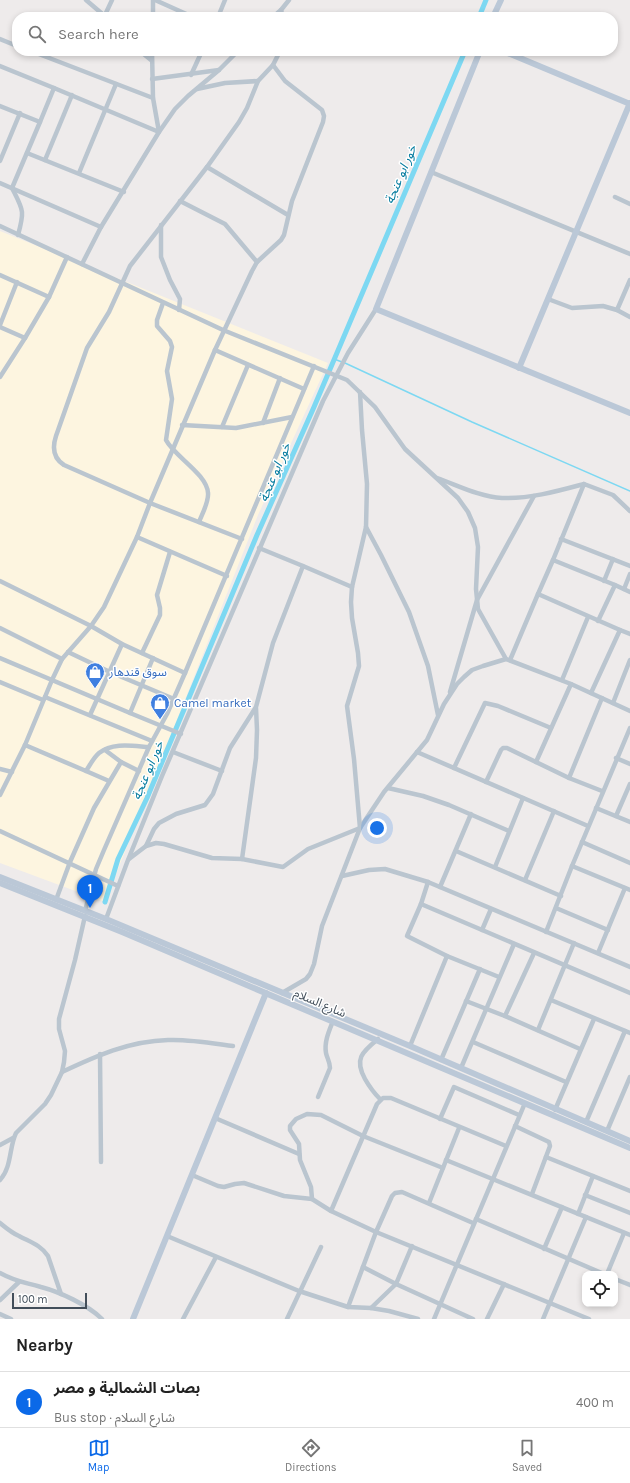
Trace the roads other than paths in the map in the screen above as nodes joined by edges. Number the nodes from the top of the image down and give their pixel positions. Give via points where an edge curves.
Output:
1 (86, 0) edge
2 (112, 0) edge
3 (154, 0) edge
4 (225, 0) edge
5 (289, 0) edge
6 (500, 0) edge
7 (282, 10) joint
8 (101, 12) edge
9 (108, 12) edge
10 (153, 12) edge
11 (182, 12) edge
12 (220, 12) edge
13 (279, 12) edge
14 (496, 12) edge
15 (0, 39) edge
16 (12, 44) edge
17 (43, 56) edge
18 (146, 56) edge
19 (151, 56) edge
20 (200, 56) edge
21 (233, 56) edge
22 (278, 56) edge
23 (478, 56) edge
24 (515, 56) edge
25 (151, 60) junction
26 (273, 65) junction
27 (0, 66) edge
28 (219, 70) junction
29 (191, 74) junction
30 (152, 79) junction
31 (258, 81) junction
32 (116, 84) junction
33 (54, 88) junction
34 (196, 90) junction
35 (72, 95) junction
36 (153, 98) junction
37 (630, 103) edge
38 (0, 106) edge
39 (105, 110) junction
40 (20, 113) junction
41 (40, 122) junction
42 (159, 132) junction
43 (27, 153) junction
44 (44, 160) junction
45 (0, 161) edge
46 (206, 167) junction
47 (431, 172) junction
48 (79, 174) junction
49 (0, 183) edge
50 (12, 188) junction
51 (124, 192) junction
52 (615, 197) dead end
53 (180, 201) junction
54 (630, 204) edge
55 (288, 215) junction
56 (161, 225) junction
57 (0, 226) edge
58 (101, 227) junction
59 (576, 232) junction
60 (18, 234) junction
61 (630, 254) edge
62 (67, 257) junction
63 (257, 262) junction
64 (82, 264) junction
65 (0, 275) edge
66 (630, 280) edge
67 (17, 282) junction
68 (121, 283) junction
69 (49, 297) junction
70 (548, 299) junction
71 (163, 303) junction
72 (376, 309) junction
73 (179, 310) junction
74 (617, 310) junction
75 (630, 317) edge
76 (0, 326) edge
77 (223, 330) junction
78 (25, 338) junction
79 (215, 350) junction
80 (248, 365) junction
81 (314, 366) junction
82 (519, 368) junction
83 (334, 374) junction
84 (0, 377) edge
85 (280, 378) junction
86 (304, 389) junction
87 (360, 392) junction
88 (630, 413) edge
89 (292, 417) junction
90 (263, 423) junction
91 (182, 425) junction
92 (222, 427) junction
93 (172, 450) junction
94 (433, 476) junction
95 (584, 484) junction
96 (534, 496) junction
97 (150, 503) junction
98 (630, 511) edge
99 (199, 522) junction
100 (366, 527) junction
101 (137, 537) junction
102 (242, 539) junction
103 (561, 539) junction
104 (259, 548) junction
105 (170, 552) junction
106 (613, 559) junction
107 (553, 560) junction
108 (303, 566) junction
109 (630, 566) edge
110 (630, 574) edge
111 (227, 576) junction
112 (0, 581) edge
113 (604, 581) junction
114 (615, 585) junction
115 (352, 587) junction
116 (624, 589) junction
117 (630, 592) edge
118 (538, 594) junction
119 (477, 600) junction
120 (588, 617) junction
121 (598, 621) junction
122 (91, 626) junction
123 (0, 628) edge
124 (620, 630) junction
125 (630, 634) edge
126 (122, 644) junction
127 (68, 652) junction
128 (142, 653) junction
129 (153, 658) junction
130 (62, 659) junction
131 (508, 659) junction
132 (1, 660) edge
133 (630, 660) edge
134 (629, 665) edge
135 (110, 672) junction
136 (186, 673) junction
137 (52, 680) junction
138 (562, 680) junction
139 (0, 682) edge
140 (571, 684) junction
141 (141, 686) junction
142 (591, 693) junction
143 (448, 697) junction
144 (44, 698) junction
145 (602, 698) junction
146 (174, 699) junction
147 (97, 700) junction
148 (613, 704) junction
149 (256, 707) junction
150 (630, 711) edge
151 (130, 713) junction
152 (90, 715) junction
153 (438, 715) junction
154 (161, 726) junction
155 (551, 728) junction
156 (630, 728) edge
157 (181, 734) junction
158 (152, 741) junction
159 (25, 745) junction
160 (149, 747) junction
161 (105, 750) junction
162 (173, 752) junction
163 (417, 752) junction
164 (616, 758) junction
165 (121, 762) junction
166 (536, 762) junction
167 (630, 764) edge
168 (454, 768) junction
169 (0, 769) edge
170 (86, 771) junction
171 (138, 771) junction
172 (222, 771) junction
173 (12, 772) junction
174 (569, 778) junction
175 (109, 781) junction
176 (486, 782) junction
177 (630, 784) edge
178 (388, 788) junction
179 (602, 791) junction
180 (0, 794) edge
181 (523, 798) junction
182 (596, 808) junction
183 (554, 811) junction
184 (471, 814) junction
185 (616, 816) junction
186 (630, 822) edge
187 (588, 826) junction
188 (360, 828) junction
189 (0, 830) edge
190 (509, 831) junction
191 (582, 842) junction
192 (146, 846) junction
193 (456, 851) junction
194 (128, 860) junction
195 (242, 860) junction
196 (70, 862) junction
197 (630, 863) edge
198 (572, 866) junction
199 (495, 867) junction
200 (95, 874) junction
201 (342, 876) junction
202 (0, 877) edge
203 (525, 880) junction
204 (428, 882) junction
205 (0, 883) edge
206 (118, 886) junction
207 (440, 888) junction
208 (625, 888) junction
209 (630, 890) edge
210 (561, 896) junction
211 (56, 900) junction
212 (421, 904) junction
213 (556, 908) junction
214 (491, 909) junction
215 (85, 914) junction
216 (106, 919) junction
217 (482, 930) junction
218 (608, 930) junction
219 (546, 932) junction
220 (514, 944) junction
221 (574, 944) junction
222 (534, 953) junction
223 (598, 954) junction
224 (447, 956) junction
225 (565, 966) junction
226 (630, 967) edge
227 (480, 969) junction
228 (499, 977) junction
229 (266, 993) junction
230 (282, 993) junction
231 (630, 993) edge
232 (551, 1000) junction
233 (466, 1001) junction
234 (486, 1009) junction
235 (505, 1016) junction
236 (594, 1018) junction
237 (333, 1021) junction
238 (538, 1030) junction
239 (625, 1031) junction
240 (630, 1034) edge
241 (378, 1039) junction
242 (473, 1042) junction
243 (232, 1046) dead end
244 (410, 1046) junction
245 (580, 1049) junction
246 (100, 1054) junction
247 (441, 1060) junction
248 (461, 1068) junction
249 (62, 1072) junction
250 (630, 1077) edge
251 (566, 1082) junction
252 (318, 1097) dead end
253 (380, 1099) junction
254 (525, 1103) junction
255 (555, 1110) junction
256 (519, 1115) junction
257 (215, 1118) junction
258 (440, 1119) junction
259 (586, 1122) junction
260 (515, 1126) junction
261 (460, 1128) junction
262 (608, 1132) junction
263 (363, 1136) junction
264 (13, 1138) junction
265 (630, 1141) edge
266 (0, 1145) edge
267 (506, 1146) junction
268 (630, 1148) edge
269 (299, 1154) junction
270 (546, 1157) junction
271 (446, 1160) junction
272 (101, 1162) dead end
273 (443, 1168) junction
274 (192, 1175) junction
275 (593, 1176) junction
276 (493, 1179) junction
277 (0, 1180) edge
278 (630, 1191) edge
279 (532, 1194) junction
280 (585, 1195) junction
281 (312, 1199) junction
282 (429, 1203) junction
283 (562, 1207) junction
284 (331, 1211) junction
285 (578, 1214) junction
286 (630, 1214) edge
287 (586, 1217) junction
288 (475, 1221) junction
289 (0, 1223) edge
290 (376, 1232) junction
291 (624, 1233) junction
292 (167, 1236) junction
293 (630, 1236) edge
294 (412, 1246) junction
295 (321, 1247) dead end
296 (544, 1249) junction
297 (216, 1257) junction
298 (569, 1259) junction
299 (457, 1265) junction
300 (363, 1267) junction
301 (598, 1271) edge
302 (606, 1271) edge
303 (0, 1273) edge
304 (618, 1280) edge
305 (19, 1282) junction
306 (396, 1284) junction
307 (504, 1284) junction
308 (630, 1285) edge
309 (299, 1291) junction
310 (61, 1294) junction
311 (0, 1300) edge
312 (440, 1303) junction
313 (550, 1303) junction
314 (348, 1307) junction
315 (370, 1308) junction
316 (0, 1314) edge
317 (11, 1319) edge
318 (102, 1319) edge
319 (133, 1319) edge
320 (183, 1319) edge
321 (287, 1319) edge
322 (418, 1319) edge
323 (434, 1319) edge
324 (473, 1319) edge
325 (488, 1319) edge
326 (543, 1319) edge
327 (590, 1319) edge

1 - 8 street
2 - 9 street
3 - 10 street
3 - 11 street
4 - 12 street
5 - 7 street
6 - 14 main road
7 - 13 street
15 - 16 street
17 - 32 street
18 - 25 street
19 - 25 street
20 - 29 street
21 - 28 street
22 - 26 street
23 - 47 main road
24 - 37 main road
25 - 30 street
26 - 31 street
26 - 55 street via 285,81 324,113 323,122 301,174
27 - 33 street
28 - 29 street
28 - 34 street
29 - 30 street
30 - 36 street
31 - 34 street via 225,83
31 - 46 street via 239,122
32 - 36 street
32 - 39 street
33 - 35 street
33 - 41 street
34 - 42 street via 175,109
35 - 39 street
35 - 44 street
36 - 42 street
37 - 59 main road
38 - 40 street
39 - 42 street
39 - 48 street
40 - 41 street
40 - 45 street
41 - 43 street
42 - 51 street
43 - 44 street
43 - 50 street
44 - 48 street
46 - 53 street
46 - 55 street
47 - 59 street
47 - 72 main road
48 - 51 street
49 - 50 street
50 - 58 street
50 - 60 street via 22,210 23,219
51 - 58 street
52 - 54 street
53 - 56 street
53 - 63 street via 225,224
55 - 63 street via 281,240
56 - 68 street via 130,266
56 - 73 street via 161,257 180,299
57 - 60 street
58 - 64 street
59 - 61 street
59 - 70 main road
60 - 62 street
62 - 64 street
62 - 69 street
63 - 77 street
64 - 68 street
65 - 67 street
66 - 74 street
67 - 69 street
67 - 76 street
68 - 71 street
68 - 97 street via 109,312 87,348 56,436 54,449 55,456 64,466
69 - 78 street
70 - 74 street via 572,308 599,306
70 - 82 main road
71 - 73 street
71 - 93 street via 157,326 170,340 172,347 167,371 172,399 166,440
72 - 82 main road
72 - 83 street
73 - 77 street
74 - 75 street
76 - 78 street
77 - 79 street
77 - 81 street
78 - 84 street
79 - 80 street
79 - 91 street
80 - 85 street
80 - 92 street
81 - 83 street
81 - 86 street
82 - 88 main road
83 - 87 street via 347,380
83 - 104 street
85 - 86 street
85 - 90 street
86 - 89 street
87 - 94 street via 375,407 404,449
87 - 100 street
89 - 90 street
89 - 102 street
90 - 92 street via 236,428
91 - 92 street
91 - 93 street
93 - 97 street
93 - 99 street via 188,462 207,488 207,499
94 - 96 street via 488,496
94 - 119 street via 458,498 472,520 478,547
95 - 96 street
95 - 98 street via 613,495
95 - 103 street
96 - 119 street
97 - 99 street
97 - 101 street
99 - 102 street
100 - 115 street
100 - 153 street via 414,626 428,666
101 - 105 street
101 - 122 street via 104,607
102 - 111 street
103 - 106 street
103 - 107 street
104 - 108 street
104 - 157 street
105 - 111 street
105 - 128 street via 157,595 160,614
106 - 109 street
106 - 113 street
107 - 113 street
107 - 118 street
108 - 115 street
108 - 149 street via 272,643
110 - 116 street
111 - 136 street
112 - 122 street
113 - 114 street
114 - 116 street
114 - 121 street
115 - 188 street via 352,618 359,666 347,706
116 - 117 street
118 - 120 street
118 - 131 street
119 - 131 street via 478,609
119 - 143 street
120 - 121 street
120 - 138 street
121 - 124 street
122 - 126 street
122 - 127 street
123 - 130 street
124 - 125 street
124 - 142 street
126 - 128 street
126 - 135 street
127 - 130 street
127 - 135 street
128 - 129 street
129 - 136 street
129 - 141 street
130 - 137 street
131 - 138 street
131 - 143 street via 472,670
132 - 137 street
133 - 134 street
134 - 148 street
135 - 141 street
135 - 147 street
136 - 146 street
137 - 144 street
137 - 147 street
138 - 140 street
139 - 144 street
140 - 142 street
140 - 155 street
141 - 146 street
141 - 151 street
142 - 145 street
143 - 153 street
144 - 152 street
144 - 159 street
145 - 148 street
145 - 174 street
146 - 154 street
147 - 151 street
147 - 152 street
148 - 150 street
149 - 172 street via 234,741
149 - 195 street via 256,758
151 - 154 street
152 - 158 street
153 - 163 street via 432,732
154 - 157 street
154 - 158 street
155 - 166 street
155 - 168 street via 485,703
156 - 164 street
157 - 162 street
158 - 160 street
159 - 170 street
159 - 173 street
160 - 161 street via 116,746
160 - 171 street
161 - 165 street
161 - 170 street via 99,753
162 - 172 street
162 - 194 street
163 - 168 street
163 - 178 street
164 - 167 street
164 - 179 street
165 - 171 street
165 - 175 street
166 - 174 street
166 - 176 street via 503,748
168 - 176 street
169 - 173 street
170 - 175 street
171 - 200 street
172 - 192 street via 209,801 198,808 166,818 154,829
173 - 180 street
174 - 179 street
175 - 196 street
176 - 181 street
177 - 185 street
178 - 184 street via 423,796
178 - 188 street
179 - 182 street
181 - 183 street
181 - 190 street
182 - 185 street
182 - 187 street
183 - 187 street
183 - 203 street
184 - 190 street
184 - 193 street
185 - 186 street
187 - 191 street
188 - 195 street via 308,849 283,867
188 - 201 street
189 - 196 street
190 - 199 street
191 - 197 street
191 - 198 street
192 - 194 street
192 - 195 street via 164,844 212,858
193 - 199 street
193 - 207 street
194 - 206 street
196 - 200 street
196 - 211 street
198 - 208 street
198 - 210 street
199 - 203 street
200 - 206 street
200 - 215 street
201 - 204 street via 384,869
201 - 230 street via 322,926 310,974
202 - 211 main road, شارع السلام
203 - 210 street
204 - 207 street
204 - 212 street
205 - 215 main road, شارع السلام
206 - 216 street
207 - 214 street
208 - 209 street
208 - 218 street
210 - 213 street
211 - 215 main road, شارع السلام
212 - 217 street
212 - 224 street via 406,936
213 - 218 street
213 - 219 street
214 - 217 street
214 - 219 street
215 - 216 main road, شارع السلام
215 - 229 main road, شارع السلام
215 - 249 street via 59,1019 65,1051
216 - 230 main road, شارع السلام
217 - 220 street
218 - 223 street
219 - 221 street
220 - 222 street
220 - 228 street
221 - 223 street
221 - 225 street
222 - 225 street
222 - 235 street
223 - 226 street
224 - 227 street
224 - 244 street
225 - 231 street
225 - 232 street
227 - 228 street
227 - 233 street
228 - 234 street
229 - 237 main road, شارع السلام
229 - 257 main road
230 - 244 main road, شارع السلام
232 - 236 street
232 - 238 street
233 - 234 street
233 - 247 street
234 - 235 street
234 - 242 street
235 - 238 street
236 - 239 street
236 - 245 street
237 - 241 main road, شارع السلام
237 - 252 street via 326,1041 330,1068
238 - 245 street
239 - 240 street
239 - 259 street
241 - 253 street via 364,1052 359,1062 366,1081
241 - 254 main road, شارع السلام
242 - 248 street
242 - 251 street
243 - 246 street via 168,1040 146,1042
244 - 247 main road, شارع السلام
245 - 251 street
246 - 249 street
246 - 272 street
247 - 248 main road, شارع السلام
248 - 255 main road, شارع السلام
249 - 264 street via 45,1104
250 - 262 street
251 - 255 street
253 - 258 street via 391,1098
253 - 263 street
254 - 256 street
254 - 268 main road, شارع السلام
255 - 259 main road, شارع السلام
256 - 258 street via 454,1087
256 - 260 street
257 - 269 street
257 - 274 main road
258 - 261 street
259 - 262 main road, شارع السلام
260 - 267 street
260 - 270 street via 549,1142
261 - 267 street
261 - 271 street
262 - 265 main road, شارع السلام
263 - 269 street via 321,1115 303,1115 290,1126 292,1135 299,1144
263 - 273 street
263 - 284 street
264 - 266 street
264 - 277 street via 6,1171
267 - 276 street
269 - 281 street via 301,1165 312,1187
270 - 275 street
270 - 279 street
271 - 273 street
271 - 276 street
273 - 282 street
274 - 281 street via 218,1186 244,1184 284,1196
274 - 292 main road
275 - 278 street
275 - 280 street
276 - 279 street
276 - 288 street
279 - 283 street
280 - 285 street
280 - 286 street
281 - 284 street
282 - 288 street
282 - 290 street via 402,1192 395,1193
283 - 285 street
283 - 296 street
284 - 290 street
285 - 287 street
287 - 291 street
287 - 298 street
288 - 296 street
288 - 299 street
289 - 310 street via 45,1251
290 - 294 street
290 - 300 street
291 - 293 street
291 - 302 street
292 - 297 street
292 - 319 main road
294 - 299 street
294 - 306 street
295 - 309 street
296 - 298 street
297 - 309 street
297 - 320 street
298 - 301 street
298 - 313 street
299 - 307 street
299 - 312 street
300 - 306 street
300 - 314 street
303 - 305 street
304 - 308 street
305 - 310 street
305 - 311 street
306 - 312 street
306 - 315 street
307 - 313 street
307 - 325 street
309 - 314 street
309 - 321 street
310 - 318 street
312 - 323 street
312 - 324 street
313 - 326 street
313 - 327 street
314 - 315 street
315 - 322 street
316 - 317 street

